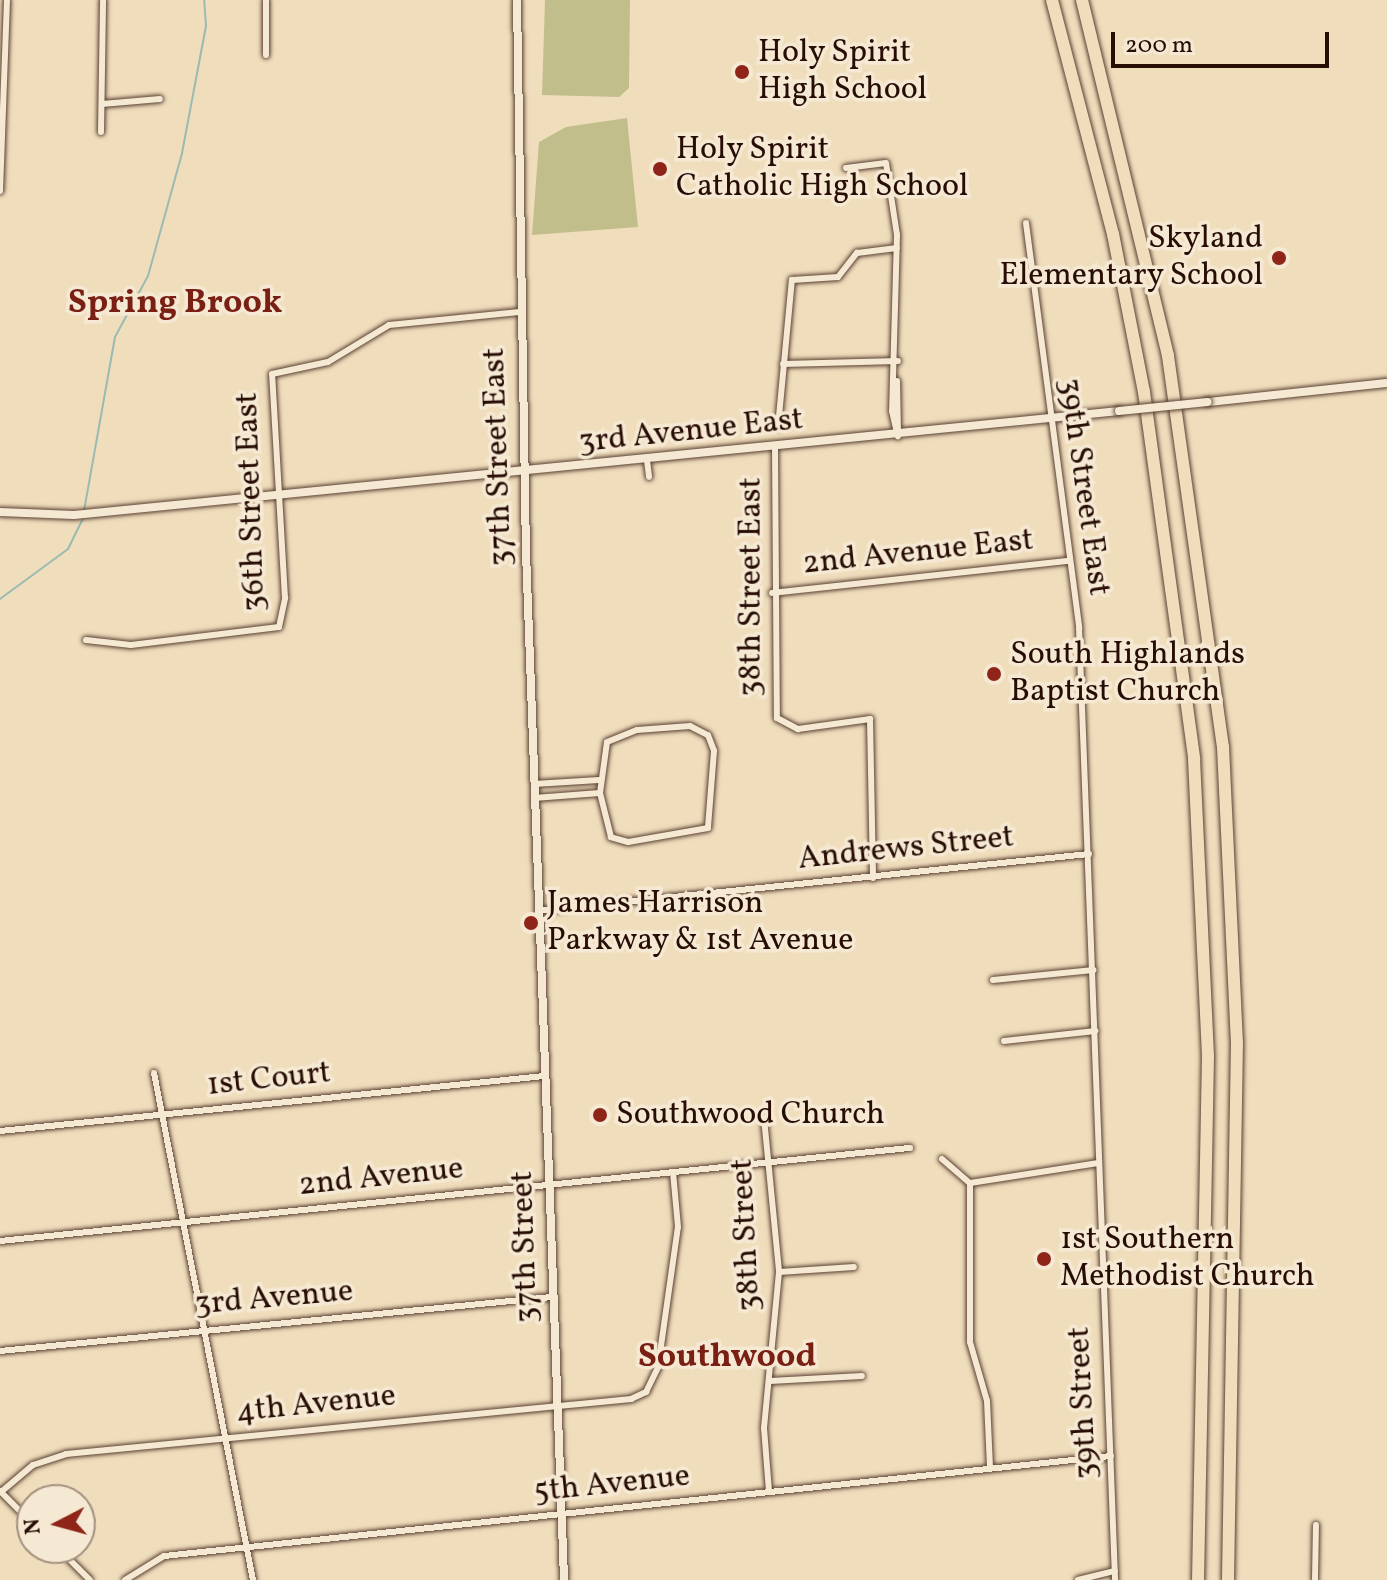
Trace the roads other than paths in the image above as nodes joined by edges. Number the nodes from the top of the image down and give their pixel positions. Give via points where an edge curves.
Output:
1 (7, 0) edge
2 (103, 0) edge
3 (266, 0) edge
4 (517, 0) edge
5 (1049, 0) edge
6 (1083, 0) edge
7 (3, 30) edge
8 (266, 55) dead end
9 (160, 99) dead end
10 (102, 104) junction
11 (101, 132) dead end
12 (2, 149) edge
13 (846, 168) dead end
14 (0, 191) edge
15 (1026, 223) dead end
16 (897, 248) junction
17 (519, 312) junction
18 (898, 361) junction
19 (783, 364) junction
20 (1387, 383) edge
21 (1048, 419) junction
22 (778, 427) dead end
23 (898, 436) junction
24 (775, 447) junction
25 (647, 460) junction
26 (524, 473) junction
27 (649, 477) dead end
28 (279, 491) junction
29 (0, 512) edge
30 (1068, 561) junction
31 (772, 593) junction
32 (86, 640) dead end
33 (599, 780) junction
34 (534, 784) junction
35 (600, 793) junction
36 (534, 798) junction
37 (1089, 854) junction
38 (873, 878) junction
39 (538, 911) junction
40 (1094, 970) junction
41 (993, 980) dead end
42 (1095, 1031) junction
43 (1004, 1041) dead end
44 (154, 1073) dead end
45 (544, 1076) junction
46 (158, 1115) junction
47 (764, 1118) dead end
48 (0, 1131) edge
49 (910, 1148) dead end
50 (942, 1159) dead end
51 (768, 1162) junction
52 (1098, 1163) junction
53 (673, 1172) junction
54 (970, 1183) junction
55 (547, 1184) junction
56 (177, 1223) junction
57 (0, 1241) edge
58 (854, 1267) dead end
59 (779, 1272) junction
60 (552, 1297) junction
61 (199, 1330) junction
62 (0, 1351) edge
63 (862, 1376) dead end
64 (770, 1381) junction
65 (556, 1406) junction
66 (222, 1439) junction
67 (1111, 1456) junction
68 (990, 1468) junction
69 (0, 1492) edge
70 (769, 1492) junction
71 (16, 1508) edge
72 (561, 1514) junction
73 (1316, 1525) dead end
74 (245, 1548) junction
75 (74, 1564) edge
76 (1115, 1571) junction
77 (90, 1580) edge
78 (125, 1580) edge
79 (253, 1580) edge
80 (564, 1580) edge
81 (1078, 1580) edge
82 (1115, 1580) edge
83 (1198, 1580) edge
84 (1228, 1580) edge
85 (1315, 1580) edge

1 - 7 street
2 - 10 street
3 - 8 street
4 - 17 street, 37th Street East
5 - 83 highway via 1144,392 1195,774 1208,1056
6 - 84 highway via 1140,225 1182,430 1223,747 1237,1042
7 - 12 street
9 - 10 street
10 - 11 street
12 - 14 street
13 - 16 street via 886,163
15 - 21 street, 39th Street East
16 - 18 street
16 - 19 street via 857,253 838,277 792,280
17 - 26 street, 37th Street East
17 - 28 street, 36th Street East via 389,325 328,362 272,374
18 - 19 street
18 - 23 street via 892,411
19 - 22 street
20 - 21 street, 3rd Avenue East, bridge
21 - 23 street, 3rd Avenue East
21 - 30 street, 39th Street East
23 - 24 street, 3rd Avenue East
24 - 25 street, 3rd Avenue East
24 - 31 street, 38th Street East
25 - 26 street, 3rd Avenue East
25 - 27 street
26 - 28 street, 3rd Avenue East
26 - 34 street, 37th Street East
28 - 29 street, 3rd Avenue East via 74,515
28 - 32 street, 36th Street East via 285,609 279,627 131,645
30 - 31 street, 2nd Avenue East
30 - 37 street, 39th Street East via 1079,628
31 - 38 street, 38th Street East via 782,725 870,719
33 - 34 street
33 - 35 street
33 - 35 street via 603,749 621,734 690,726 708,735 714,751 714,813 708,828 692,836 611,837
34 - 36 street, 37th Street East
35 - 36 street
36 - 39 street, 37th Street East
37 - 38 street, Andrews Street
37 - 40 street, 39th Street
38 - 39 street, Andrews Street
39 - 45 street, 37th Street
40 - 41 street
40 - 42 street, 39th Street
42 - 43 street
42 - 52 street, 39th Street
44 - 46 street
45 - 46 street, 1st Court
45 - 55 street, 37th Street
46 - 48 street, 1st Court
46 - 56 street
47 - 51 street, 38th Street
49 - 51 street, 2nd Avenue
50 - 54 street
51 - 53 street, 2nd Avenue
51 - 59 street, 38th Street
52 - 54 street
52 - 67 street, 39th Street
53 - 55 street, 2nd Avenue
53 - 65 street, 4th Avenue via 678,1227 658,1367 646,1392
54 - 68 street via 970,1342 987,1401
55 - 56 street, 2nd Avenue
55 - 60 street, 37th Street
56 - 57 street, 2nd Avenue
56 - 61 street
58 - 59 street
59 - 64 street, 38th Street
60 - 61 street, 3rd Avenue
60 - 65 street, 37th Street
61 - 62 street, 3rd Avenue
61 - 66 street
63 - 64 street
64 - 70 street, 38th Street via 764,1428
65 - 66 street, 4th Avenue
65 - 72 street, 37th Street
66 - 69 street, 4th Avenue via 49,1458
66 - 74 street
67 - 68 street, 5th Avenue
67 - 76 street, 39th Street
68 - 70 street, 5th Avenue
69 - 71 street
70 - 72 street, 5th Avenue
72 - 74 street, 5th Avenue
72 - 80 street, 37th Street
73 - 85 street
74 - 78 street, 5th Avenue via 164,1556
74 - 79 street
75 - 77 street
76 - 81 street
76 - 82 street, 39th Street

